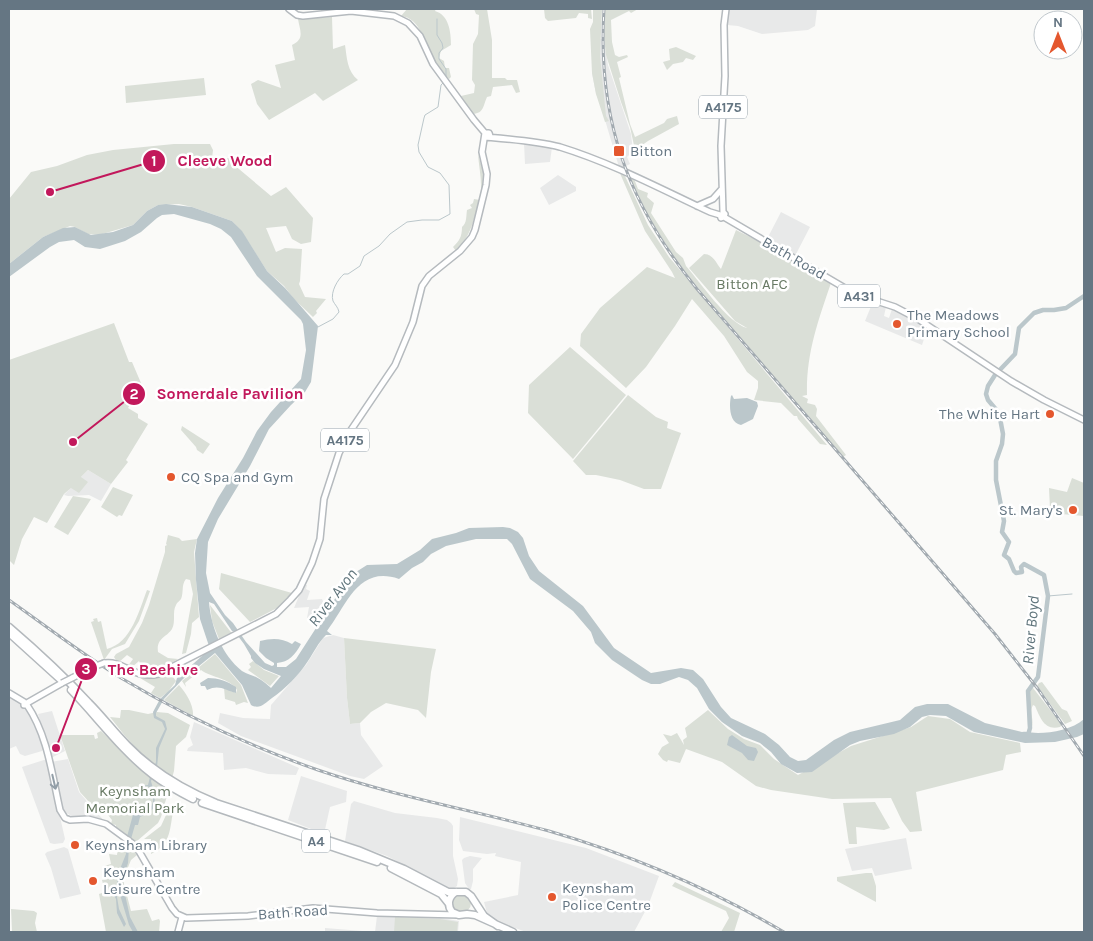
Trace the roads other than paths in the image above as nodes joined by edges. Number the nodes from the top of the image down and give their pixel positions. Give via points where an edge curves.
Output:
1 (289, 9) edge
2 (726, 9) edge
3 (487, 135) junction
4 (721, 189) junction
5 (697, 206) junction
6 (722, 215) junction
7 (1084, 420) edge
8 (9, 626) edge
9 (9, 632) edge
10 (9, 693) edge
11 (26, 703) junction
12 (143, 764) junction
13 (177, 788) junction
14 (456, 892) junction
15 (472, 899) junction
16 (449, 904) junction
17 (435, 914) junction
18 (467, 914) junction
19 (459, 915) junction
20 (182, 917) junction
21 (498, 926) junction
22 (178, 932) edge
23 (513, 932) edge

1 - 3 main road via 297,15 347,11 401,18 416,30 433,64
2 - 4 main road, A4175
3 - 5 main road, Bath Road / A431 via 559,147 628,173
3 - 11 main road, A4175, bridge via 482,148 486,185 472,237 422,286 413,322 395,365 342,447 324,499 318,544 299,590 276,614 152,675 137,674 106,663
4 - 5 main road via 713,199
4 - 6 main road, A4175
5 - 6 main road, Bath Road / A431
6 - 7 main road, Bath Road / A431 via 855,294 895,307 918,319 1027,390
8 - 12 highway, A4 via 62,675
9 - 12 highway, A4 via 59,678 124,749
10 - 11 main road
11 -> 20 main road via 40,728 65,818 91,819 105,824 136,846 172,908
12 - 13 highway, A4
13 - 14 highway, A4 via 358,850 448,892
13 - 16 highway, A4 via 216,808 380,863 441,894
14 - 15 highway, A4 via 466,892
14 - 16 highway
15 - 18 highway via 472,907
15 - 21 highway, A4 via 484,916
16 - 17 main road via 446,911
16 - 19 highway, A4 via 452,912
17 - 19 main road, Bath Road
17 - 20 main road, Bath Road via 313,908 248,916
18 - 19 highway, A4
18 - 21 highway, A4
20 - 22 main road
21 - 23 highway, A4

